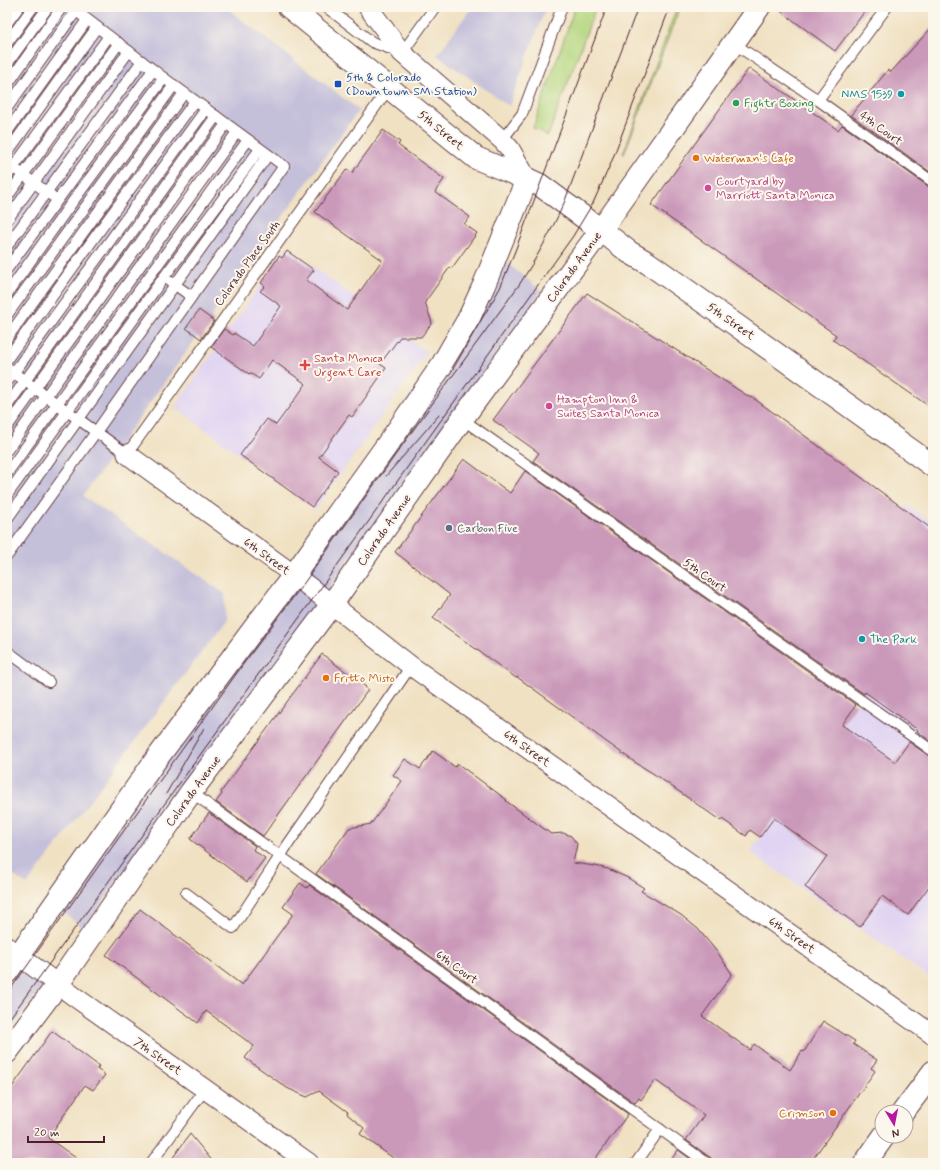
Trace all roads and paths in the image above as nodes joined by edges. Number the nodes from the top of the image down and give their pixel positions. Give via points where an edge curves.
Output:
1 (19, 7) edge
2 (34, 7) edge
3 (48, 7) edge
4 (62, 7) edge
5 (289, 7) edge
6 (326, 7) edge
7 (368, 7) edge
8 (435, 7) edge
9 (562, 7) edge
10 (759, 7) edge
11 (887, 7) edge
12 (74, 9) edge
13 (87, 20) junction
14 (7, 23) edge
15 (97, 27) junction
16 (110, 36) junction
17 (733, 42) junction
18 (7, 43) edge
19 (119, 43) junction
20 (128, 51) junction
21 (402, 53) junction
22 (142, 61) junction
23 (7, 64) edge
24 (153, 70) junction
25 (164, 78) junction
26 (7, 85) edge
27 (174, 85) junction
28 (389, 88) junction
29 (184, 93) junction
30 (818, 100) junction
31 (195, 101) junction
32 (7, 108) edge
33 (206, 109) junction
34 (216, 116) junction
35 (226, 124) junction
36 (7, 132) edge
37 (237, 132) junction
38 (248, 140) junction
39 (502, 140) junction
40 (264, 152) junction
41 (7, 153) edge
42 (9, 169) edge
43 (23, 175) junction
44 (527, 178) junction
45 (933, 182) edge
46 (34, 183) junction
47 (47, 192) junction
48 (7, 198) edge
49 (58, 200) junction
50 (68, 208) junction
51 (79, 216) junction
52 (7, 220) edge
53 (90, 224) junction
54 (100, 230) junction
55 (601, 230) junction
56 (112, 239) junction
57 (7, 246) edge
58 (122, 246) junction
59 (132, 254) junction
60 (144, 262) junction
61 (7, 269) edge
62 (154, 270) junction
63 (164, 277) junction
64 (175, 285) junction
65 (7, 294) edge
66 (191, 296) junction
67 (7, 315) edge
68 (7, 338) edge
69 (7, 359) edge
70 (10, 370) edge
71 (25, 381) junction
72 (7, 382) edge
73 (35, 388) junction
74 (46, 396) junction
75 (56, 404) junction
76 (7, 406) edge
77 (67, 412) junction
78 (78, 419) junction
79 (462, 419) junction
80 (7, 427) edge
81 (96, 432) junction
82 (7, 450) edge
83 (127, 454) junction
84 (933, 466) edge
85 (7, 473) edge
86 (7, 495) edge
87 (7, 519) edge
88 (7, 556) edge
89 (294, 576) junction
90 (332, 604) junction
91 (7, 651) edge
92 (411, 666) junction
93 (48, 682) dead end
94 (933, 751) edge
95 (191, 792) junction
96 (280, 856) junction
97 (186, 893) dead end
98 (11, 958) edge
99 (58, 984) junction
100 (933, 1035) edge
101 (7, 1052) edge
102 (933, 1072) edge
103 (205, 1089) junction
104 (909, 1104) edge
105 (660, 1129) junction
106 (878, 1144) edge
107 (151, 1163) edge
108 (309, 1163) edge
109 (636, 1163) edge
110 (707, 1163) edge
111 (865, 1163) edge

1 - 14 lane
2 - 18 lane
3 - 23 lane
4 - 26 lane
5 - 28 main road, 5th Street
6 - 21 lane via 372,42
7 - 21 street, 5th Street
8 - 21 lane
9 - 39 lane via 522,114
10 - 17 main road, Colorado Avenue
11 - 30 lane
12 - 13 lane
12 - 32 lane
13 - 15 lane
13 - 36 lane
15 - 16 lane
15 - 41 lane
16 - 19 lane
16 - 42 lane
17 - 30 lane, 4th Court
17 - 55 main road, Colorado Avenue
19 - 20 lane
19 - 43 lane
20 - 22 lane
20 - 46 lane
21 - 39 street, 5th Street
22 - 24 lane
22 - 47 lane
24 - 25 lane
24 - 49 lane
25 - 27 lane
25 - 50 lane
27 - 29 lane
27 - 51 lane
28 - 44 main road, 5th Street via 476,158
28 - 83 lane, Colorado Place South
29 - 31 lane
29 - 53 lane
30 - 45 lane, 4th Court
31 - 33 lane
31 - 54 lane
33 - 34 lane
33 - 56 lane
34 - 35 lane
34 - 58 lane
35 - 37 lane
35 - 59 lane
37 - 38 lane
37 - 60 lane
38 - 40 lane
38 - 62 lane
39 - 44 street, 5th Street
40 - 63 lane
40 - 64 lane
40 - 66 lane via 284,166
42 - 43 lane
43 - 46 lane
43 - 48 lane
44 - 55 main road, 5th Street
44 - 89 main road via 484,285 442,365
46 - 47 lane
46 - 52 lane
47 - 49 lane
47 - 57 lane
49 - 50 lane
49 - 61 lane
50 - 51 lane
50 - 65 lane
51 - 53 lane
51 - 67 lane
53 - 54 lane
53 - 68 lane
54 - 56 lane
54 - 69 lane
55 - 79 main road, Colorado Avenue
55 - 84 main road, 5th Street
56 - 58 lane
56 - 70 lane
58 - 59 lane
58 - 71 lane
59 - 60 lane
59 - 73 lane
60 - 62 lane
60 - 74 lane
62 - 63 lane
62 - 75 lane
63 - 64 lane
63 - 77 lane
64 - 66 lane
64 - 78 lane
66 - 81 lane
70 - 71 lane
70 - 72 lane
71 - 73 lane
71 - 76 lane
73 - 74 lane
73 - 80 lane
74 - 75 lane
74 - 82 lane
75 - 77 lane
75 - 85 lane
77 - 78 lane
77 - 86 lane
78 - 81 lane
78 - 87 lane
79 - 90 main road, Colorado Avenue
79 - 94 lane, 5th Court
81 - 83 lane
81 - 88 lane
83 - 89 street, 6th Street
89 - 90 street, 6th Street
89 - 98 main road
90 - 92 street, 6th Street
90 - 95 main road, Colorado Avenue
91 - 93 lane
92 - 96 lane
92 - 100 street, 6th Street
95 - 96 lane, 6th Court
95 - 99 main road, Colorado Avenue
96 - 97 lane via 233,928
96 - 105 lane, 6th Court
98 - 99 street, 7th Street
99 - 101 main road, Colorado Avenue
99 - 103 street, 7th Street
102 - 104 main road
103 - 107 lane
103 - 108 street, 7th Street
105 - 109 lane
105 - 110 lane, 6th Court
106 - 111 main road

